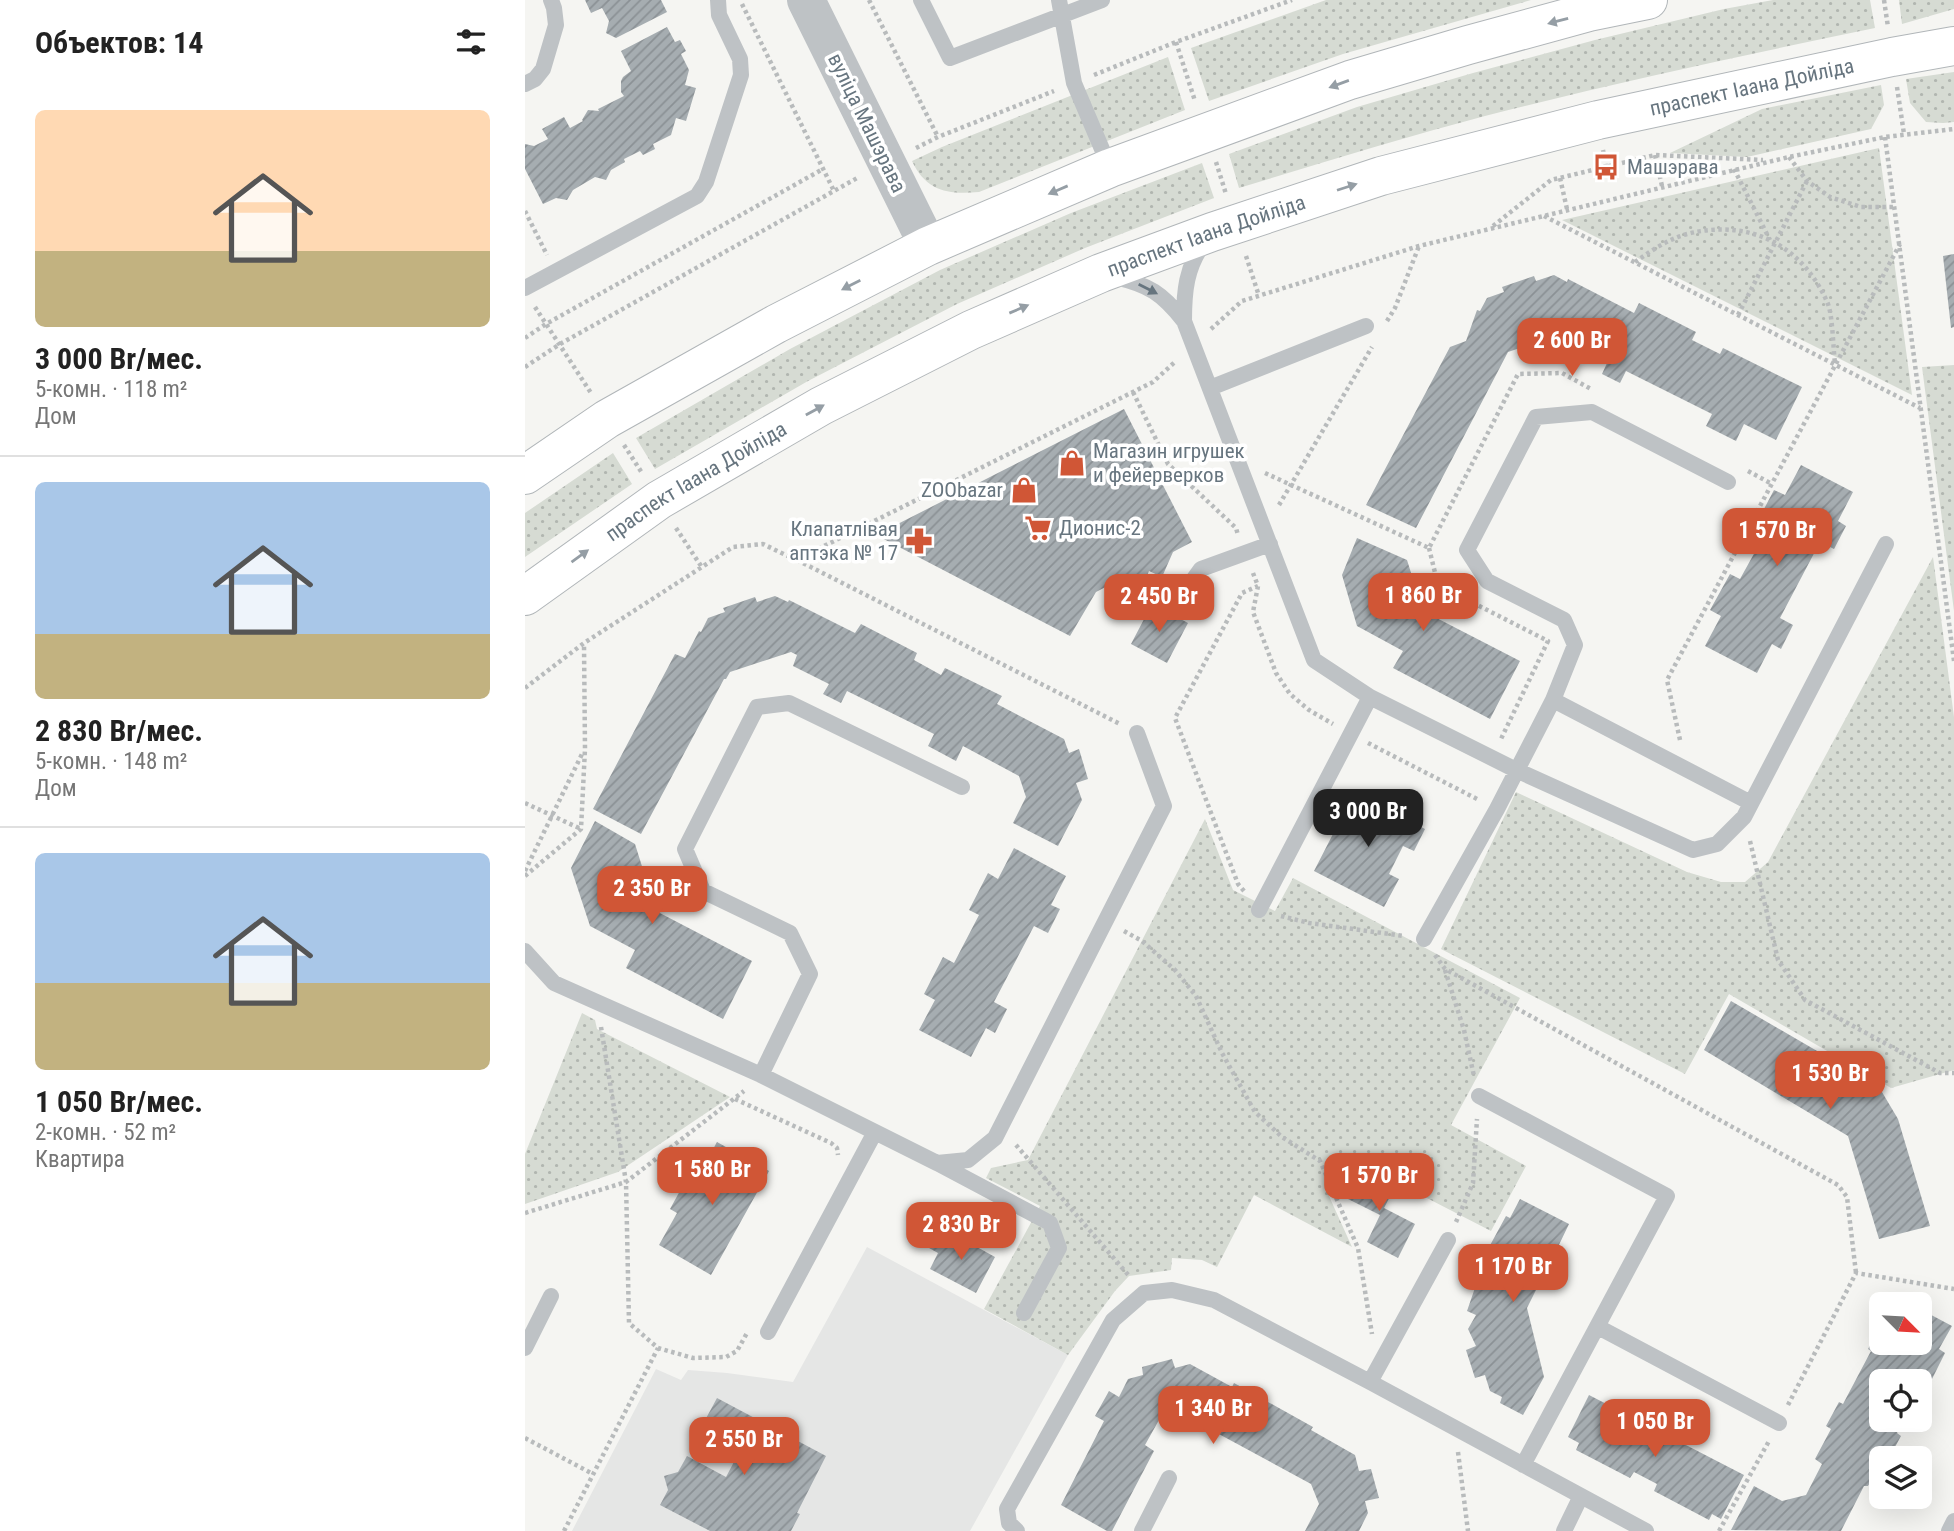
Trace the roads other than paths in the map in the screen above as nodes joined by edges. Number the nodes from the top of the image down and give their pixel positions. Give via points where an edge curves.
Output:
1 (551, 0) edge
2 (718, 0) edge
3 (806, 0) edge
4 (921, 0) edge
5 (1102, 0) edge
6 (1648, 0) edge
7 (1060, 7) edge
8 (1954, 46) edge
9 (525, 84) edge
10 (1110, 168) junction
11 (1224, 228) junction
12 (928, 246) junction
13 (1101, 273) junction
14 (525, 288) edge
15 (1184, 321) junction
16 (1374, 329) road end
17 (1210, 388) junction
18 (525, 475) edge
19 (1728, 482) dead end
20 (1267, 537) junction
21 (1886, 544) dead end
22 (525, 596) edge
23 (1178, 601) dead end
24 (1370, 697) junction
25 (1553, 700) junction
26 (1137, 733) road end
27 (1516, 770) junction
28 (962, 787) dead end
29 (1748, 810) junction
30 (1259, 910) road end
31 (1424, 939) road end
32 (525, 951) edge
33 (761, 1075) junction
34 (1479, 1096) dead end
35 (876, 1132) junction
36 (937, 1163) junction
37 (1448, 1240) dead end
38 (551, 1296) dead end
39 (1024, 1313) dead end
40 (1598, 1327) junction
41 (768, 1332) dead end
42 (525, 1348) edge
43 (1373, 1374) junction
44 (1779, 1423) road end
45 (1523, 1465) junction
46 (1169, 1478) dead end
47 (1581, 1496) junction
48 (1954, 1521) edge
49 (1017, 1531) edge
50 (1142, 1531) edge
51 (1564, 1531) edge
52 (1646, 1531) edge
53 (1949, 1531) edge

1 - 9 lane via 556,24 543,69
2 - 14 lane via 719,15 740,59 741,75 706,182 697,196
3 - 12 street, вуліца Машэрава
4 - 7 lane via 950,58
5 - 7 lane
6 -> 10 main road via 1588,12 1350,80
7 - 10 lane via 1074,83
11 -> 8 main road, праспект Іаана Дойліда via 1381,176 1598,120
10 -> 12 main road
11 - 13 main road, праспект Іаана Дойліда
11 - 15 lane via 1197,253 1187,274
12 -> 18 main road via 607,419
13 -> 15 lane via 1152,289
22 -> 13 main road, праспект Іаана Дойліда via 659,500 821,406 971,330
15 - 17 lane
16 - 17 lane
17 - 20 lane
19 - 25 lane via 1592,412 1536,417 1468,550 1487,581 1564,620 1575,645
20 - 23 lane via 1201,569
20 - 24 lane via 1314,660
21 - 29 lane
24 - 27 lane
24 - 30 lane
25 - 27 lane
25 - 29 lane via 1686,769
26 - 36 lane via 1164,806 995,1138 968,1160
27 - 29 lane via 1693,850 1717,844
27 - 31 lane
28 - 33 lane via 789,703 757,707 685,849 703,891 790,933 810,974
32 - 33 lane via 554,983
33 - 35 lane
34 - 40 lane via 1667,1196
35 - 36 lane
35 - 41 lane
36 - 39 lane via 1050,1223 1059,1248
37 - 43 lane
38 - 42 lane
40 - 44 lane
40 - 45 lane
43 - 45 lane
43 - 49 lane via 1214,1300 1172,1290 1144,1293 1113,1320 1007,1510 1009,1523
45 - 47 lane
46 - 50 lane
47 - 51 lane
47 - 52 lane
48 - 53 lane

